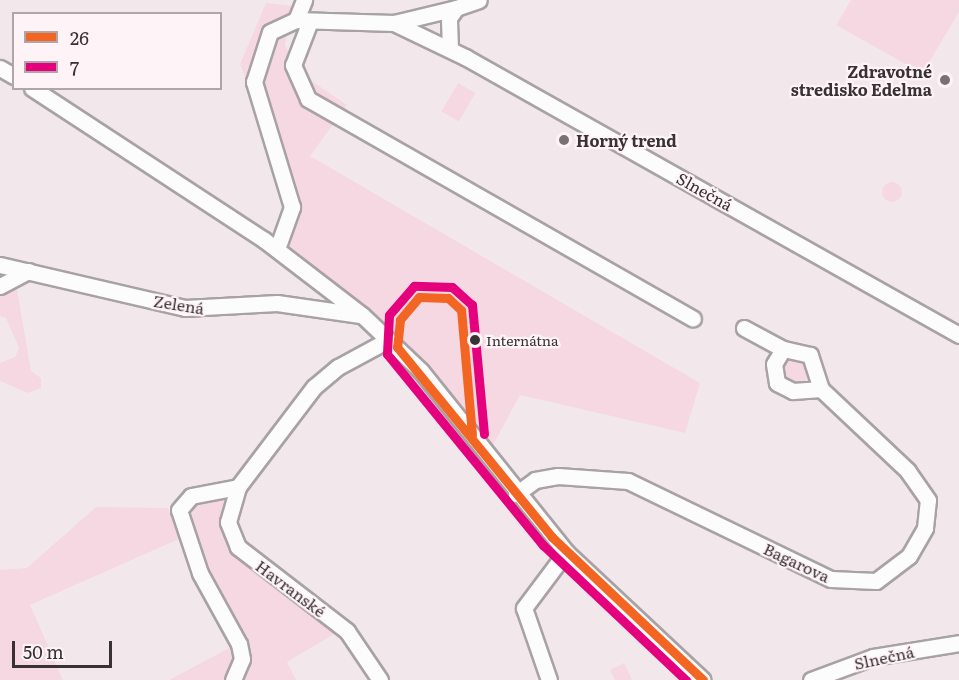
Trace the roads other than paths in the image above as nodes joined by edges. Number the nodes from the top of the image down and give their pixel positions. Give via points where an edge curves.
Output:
1 (304, 0) edge
2 (479, 0) edge
3 (456, 8) junction
4 (303, 21) junction
5 (394, 23) junction
6 (450, 49) junction
7 (35, 90) edge
8 (277, 249) junction
9 (0, 265) edge
10 (28, 271) junction
11 (0, 286) edge
12 (362, 315) junction
13 (693, 319) dead end
14 (744, 328) dead end
15 (959, 336) edge
16 (388, 340) junction
17 (783, 350) junction
18 (821, 389) junction
19 (238, 487) junction
20 (516, 494) junction
21 (566, 552) junction
22 (959, 643) edge
23 (233, 680) edge
24 (380, 680) edge
25 (549, 680) edge
26 (703, 680) edge
27 (811, 680) edge

1 - 4 street
2 - 3 street, Slnečná
3 - 5 street, Slnečná
3 - 6 street via 447,30
4 - 5 street, Slnečná
4 - 8 street via 280,25 265,39 254,81 292,207
4 - 13 street via 293,65 308,99
5 - 6 street, Slnečná
6 - 15 street, Slnečná
7 - 8 street
8 - 12 street
9 - 10 street, Zelená
10 - 11 street
10 - 12 street, Zelená via 185,308 277,303
12 - 16 street
14 - 17 street, Bagarova
16 - 19 street, Havranské via 325,376
16 - 20 street via 447,403
17 - 18 street, Bagarova via 810,355
17 - 18 street via 774,364 777,383 793,391
18 - 20 street, Bagarova via 908,471 928,500 925,528 909,556 876,581 831,579 628,482 558,476 535,480
19 - 23 street via 191,496 179,510 200,573 239,644 242,659
19 - 24 street, Havranské via 228,522 238,547 347,631
20 - 21 street
21 - 25 street via 524,608
21 - 26 street
22 - 27 street, Slnečná via 873,657

